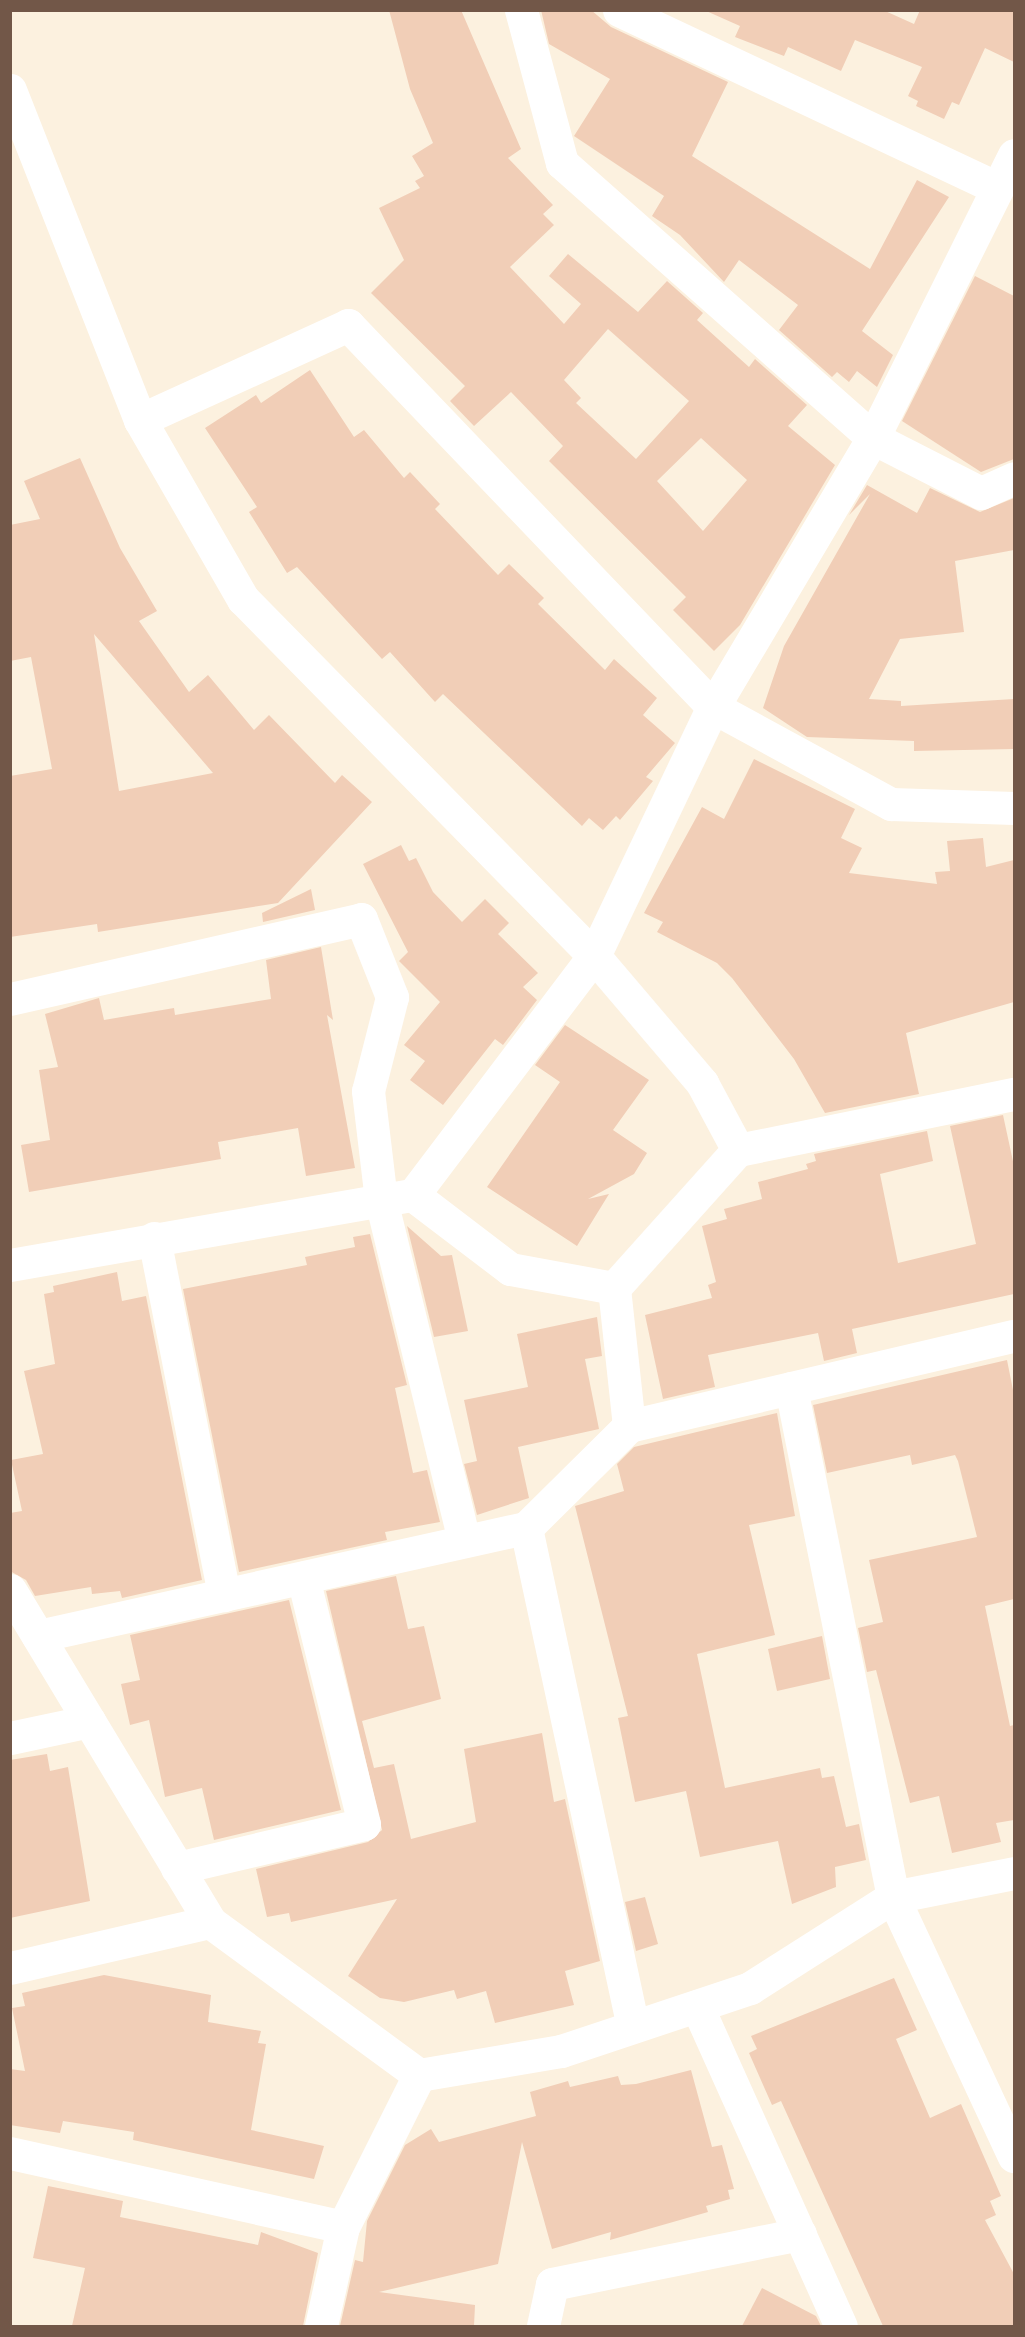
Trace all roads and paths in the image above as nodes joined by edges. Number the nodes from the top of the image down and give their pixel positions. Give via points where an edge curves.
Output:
1 (521, 10) edge
2 (619, 10) edge
3 (10, 90) edge
4 (1014, 155) edge
5 (997, 188) junction
6 (140, 420) junction
7 (873, 438) junction
8 (1014, 478) edge
9 (713, 707) junction
10 (1014, 808) edge
11 (594, 956) junction
12 (10, 999) edge
13 (1014, 1094) edge
14 (738, 1150) junction
15 (413, 1195) junction
16 (381, 1200) junction
17 (154, 1238) junction
18 (12, 1264) edge
19 (614, 1288) junction
20 (1014, 1336) edge
21 (792, 1388) junction
22 (629, 1426) junction
23 (526, 1528) junction
24 (464, 1542) junction
25 (303, 1576) junction
26 (10, 1590) edge
27 (224, 1594) junction
28 (38, 1636) junction
29 (88, 1720) junction
30 (10, 1738) edge
31 (177, 1868) junction
32 (1014, 1873) edge
33 (893, 1898) junction
34 (210, 1922) junction
35 (10, 1968) edge
36 (697, 2006) junction
37 (633, 2027) junction
38 (419, 2075) junction
39 (10, 2153) edge
40 (1014, 2156) edge
41 (343, 2227) junction
42 (800, 2234) junction
43 (321, 2326) edge
44 (543, 2326) edge
45 (841, 2326) edge

1 - 7 street via 562,163
2 - 5 street
3 - 6 street
4 - 5 street
5 - 7 street
6 - 9 street via 348,325
6 - 11 street via 243,599
7 - 8 street via 981,493
7 - 9 street
9 - 10 street via 891,804
9 - 11 street
11 - 14 street via 702,1083
11 - 15 street
12 - 16 street via 361,919 392,997 368,1092
13 - 14 street
14 - 19 street
15 - 16 street
15 - 19 street via 510,1269
16 - 17 street
16 - 24 street
17 - 18 street
17 - 27 street
19 - 22 street
20 - 21 street
21 - 22 street
21 - 33 street
22 - 23 street
23 - 24 street
23 - 37 street
24 - 25 street
25 - 27 street
25 - 31 street via 364,1824
26 - 28 street
27 - 28 street
28 - 29 street
29 - 30 street
29 - 31 street
31 - 34 street
32 - 33 street
33 - 36 street via 750,1988
33 - 40 street
34 - 35 street
34 - 38 street
36 - 37 street
36 - 42 street
37 - 38 street via 561,2051
38 - 41 street
39 - 41 street
41 - 43 street
42 - 44 street via 552,2284
42 - 45 street

